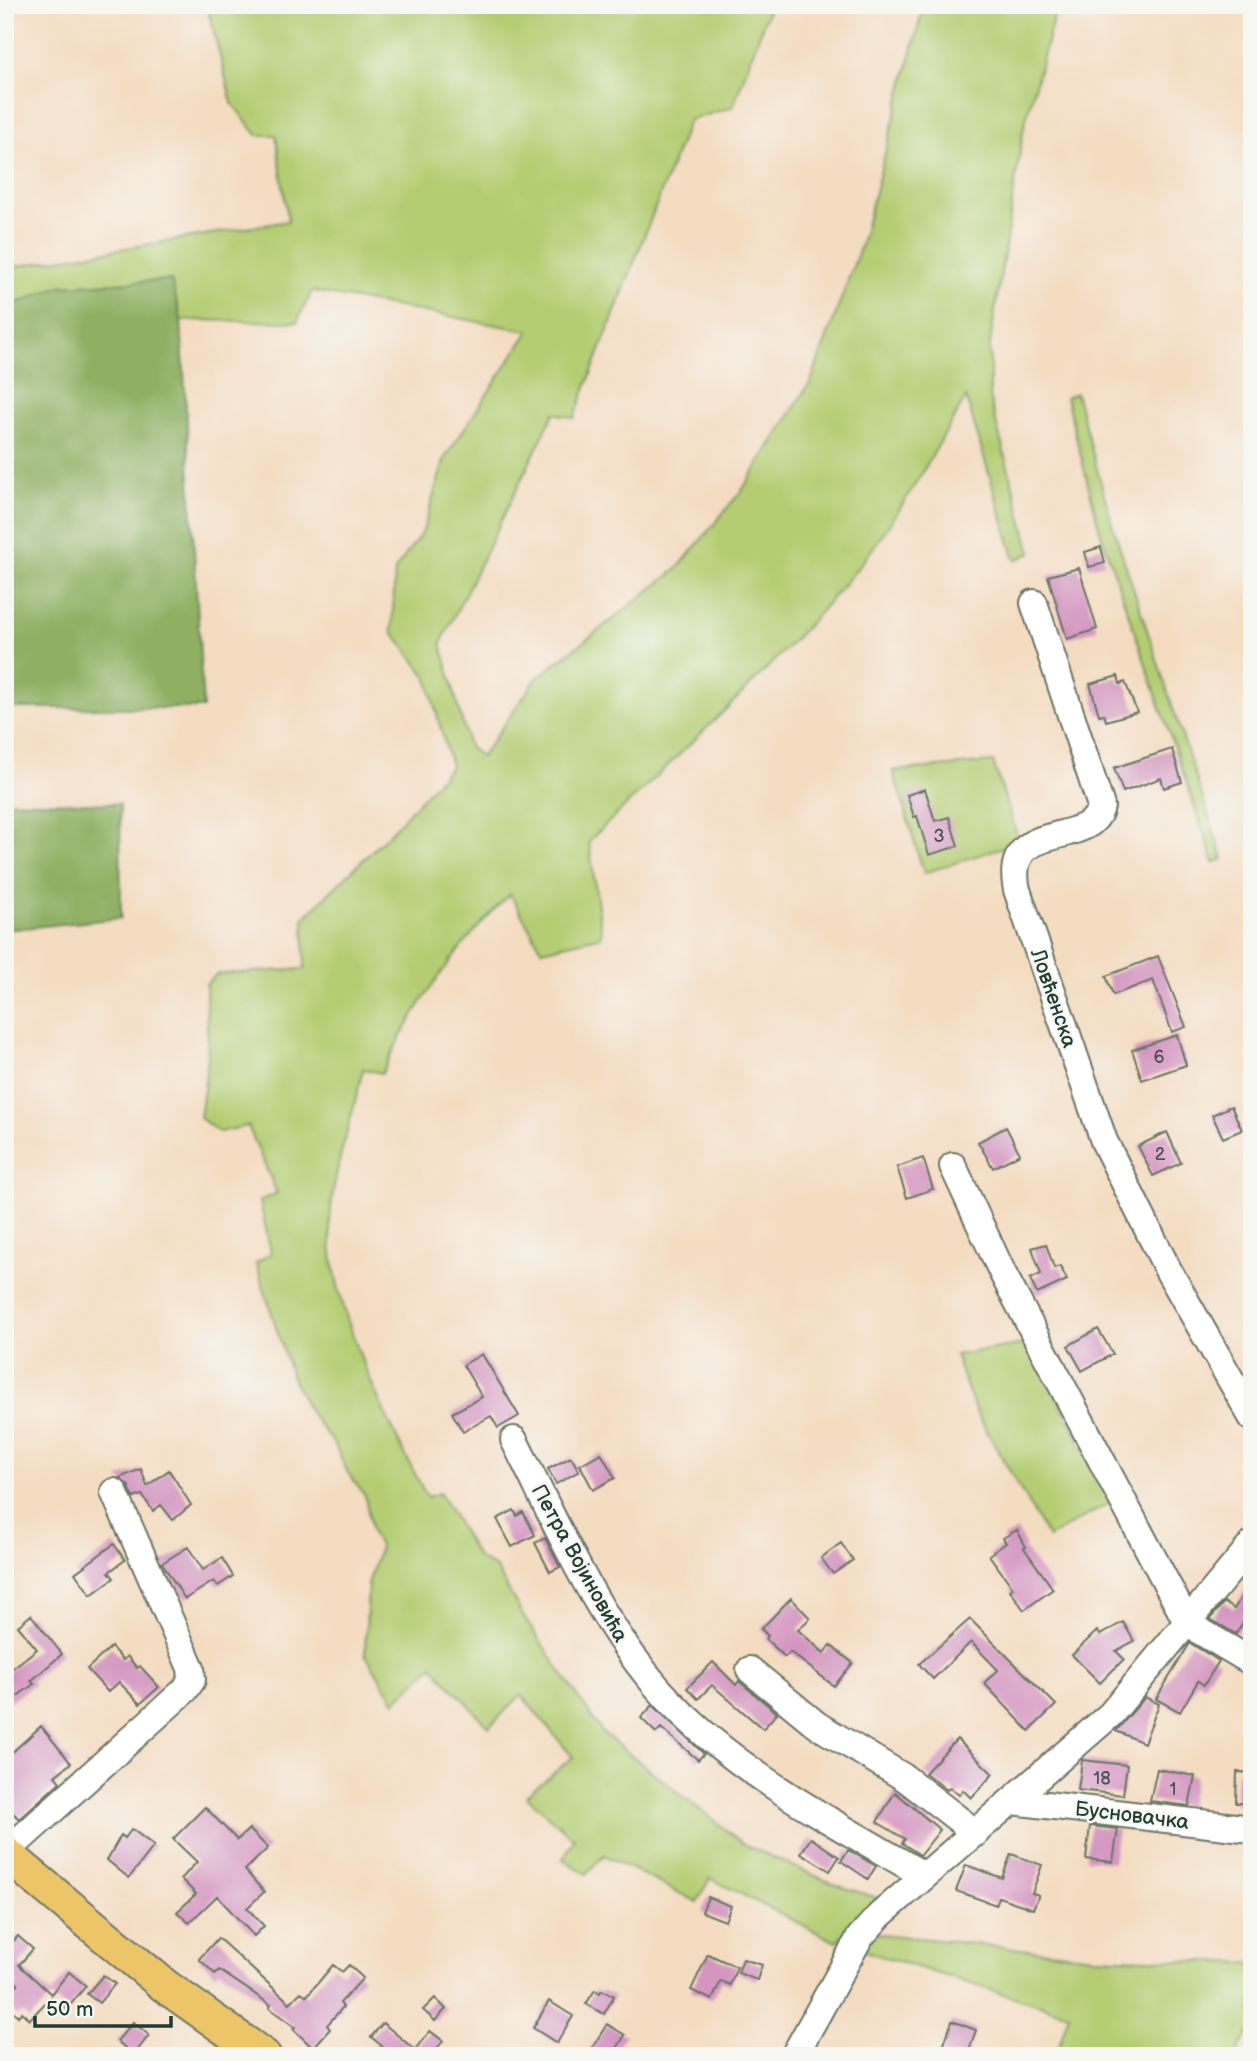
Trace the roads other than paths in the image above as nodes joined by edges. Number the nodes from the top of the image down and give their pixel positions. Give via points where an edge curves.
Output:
1 (1034, 603) dead end
2 (953, 1166) dead end
3 (1252, 1417) edge
4 (513, 1440) dead end
5 (114, 1492) dead end
6 (1252, 1544) edge
7 (1188, 1624) junction
8 (1252, 1662) edge
9 (750, 1670) dead end
10 (1012, 1801) junction
11 (1252, 1829) edge
12 (976, 1833) junction
13 (5, 1853) edge
14 (925, 1875) junction
15 (248, 2051) edge
16 (794, 2056) edge

1 - 3 street, Ловћенска via 1101,806 1086,825 1037,842 1020,854 1013,869 1017,890 1104,1141 1174,1280
2 - 7 street via 1003,1274
4 - 14 street, Петра Војиновића via 612,1627 648,1676 692,1722 781,1791
5 - 13 street via 192,1679 186,1690
6 - 7 street
7 - 8 street
7 - 10 street via 1111,1714
9 - 12 street via 817,1725 905,1778
10 - 11 street, Бусновачка
10 - 12 street
12 - 14 street
13 - 15 main road
14 - 16 street via 860,1937

